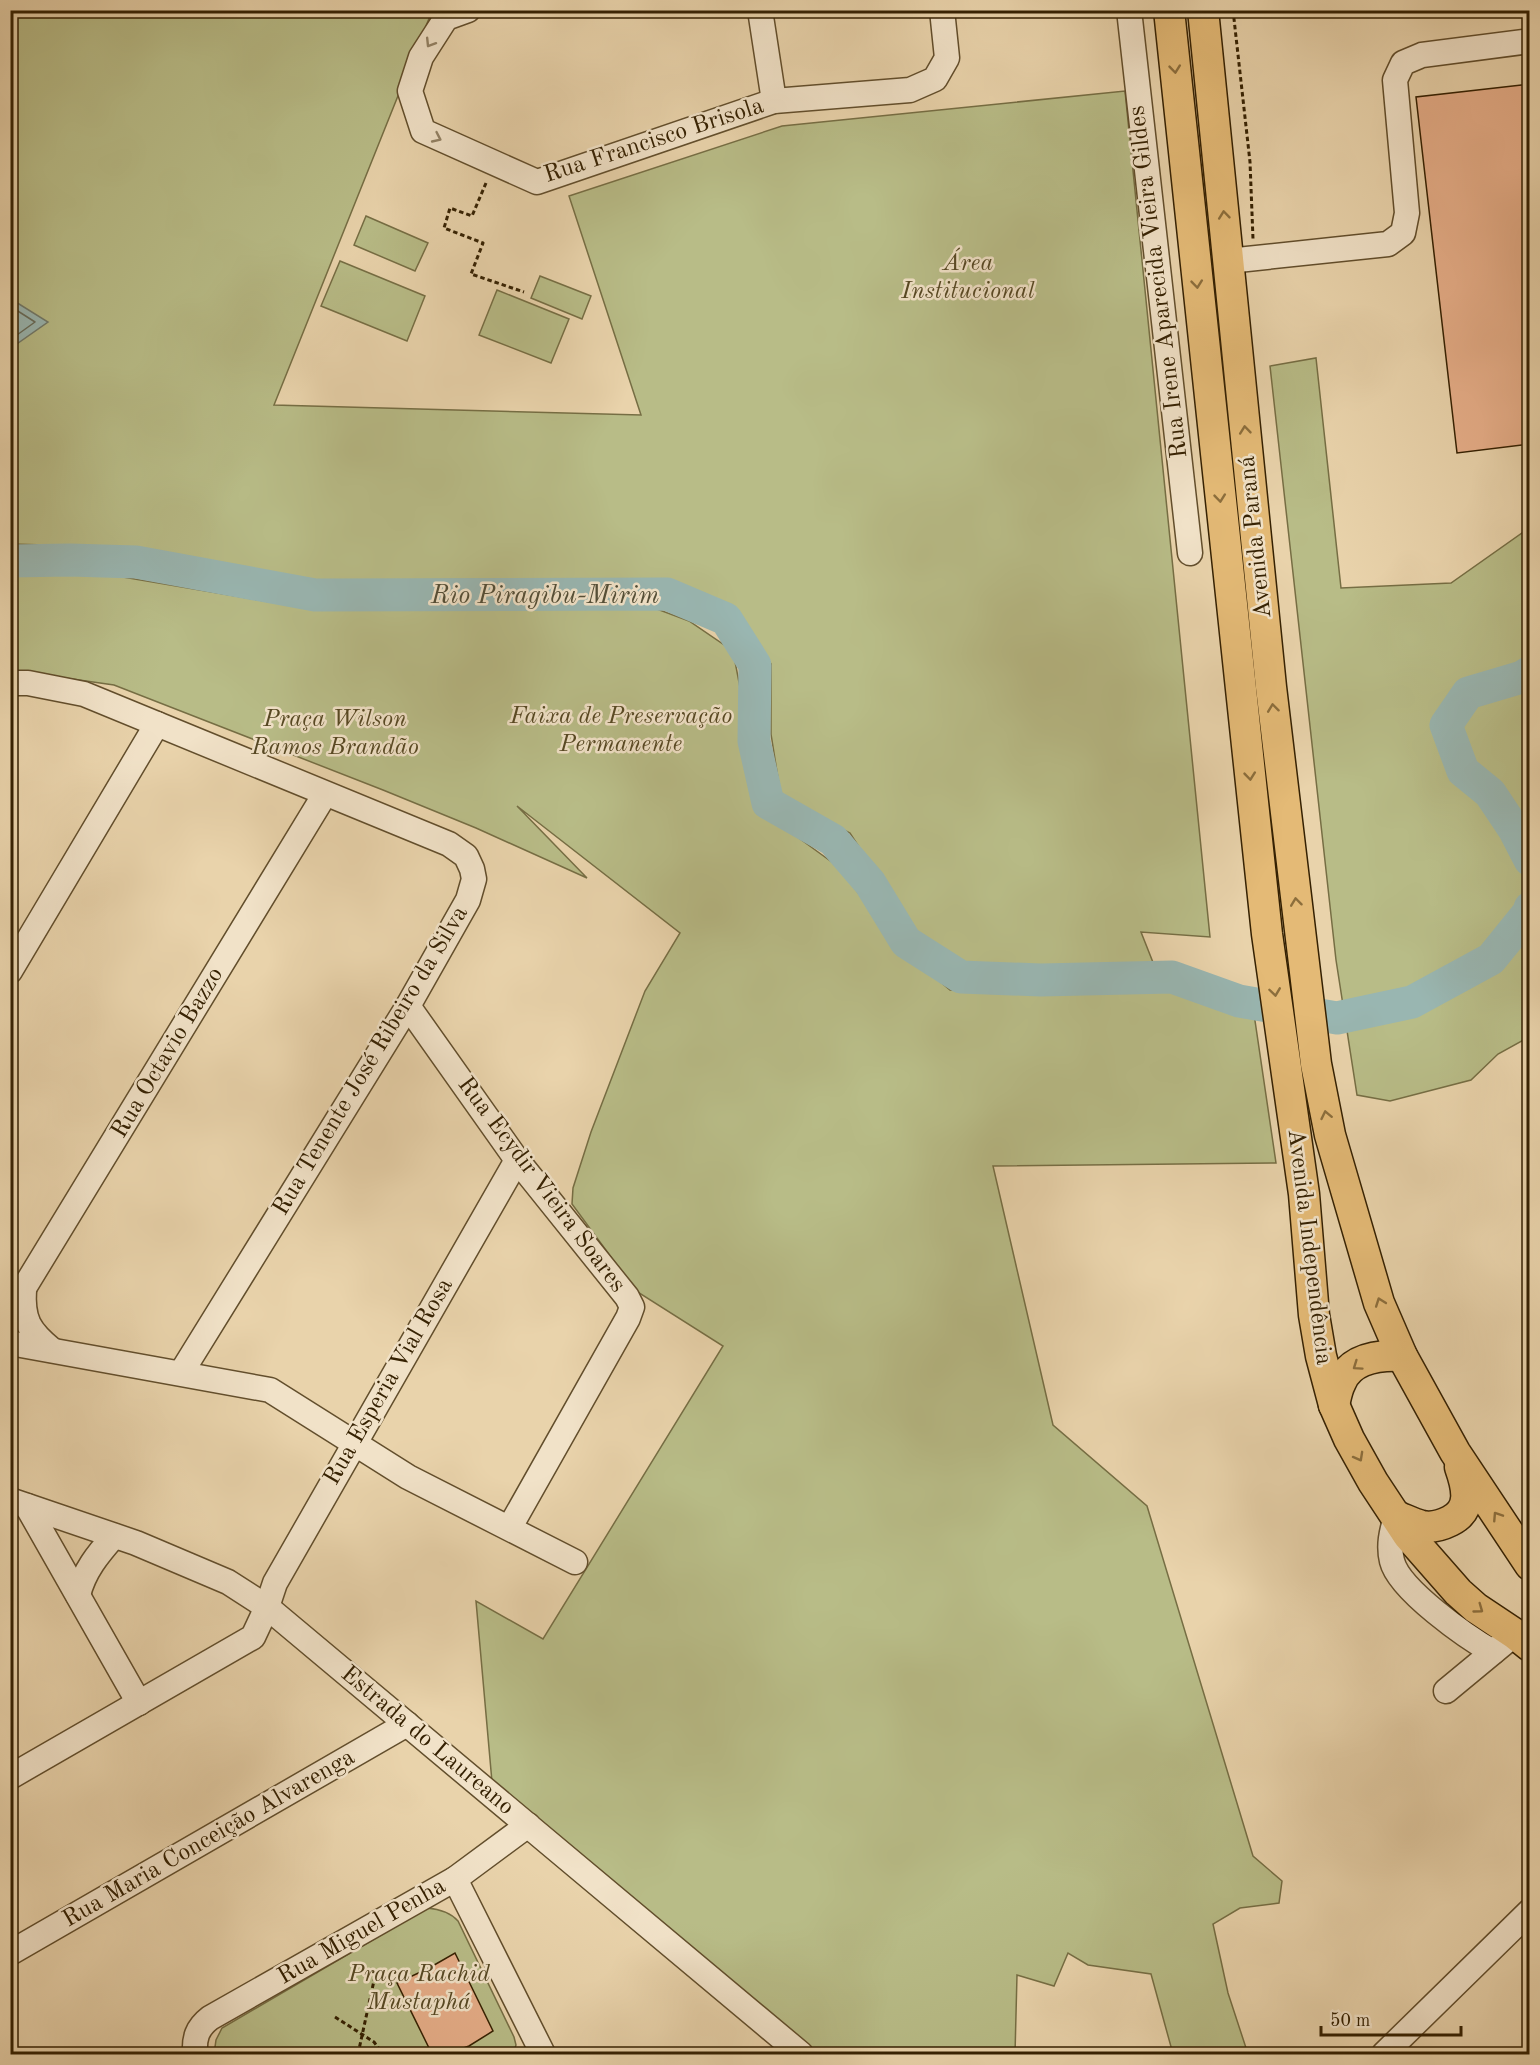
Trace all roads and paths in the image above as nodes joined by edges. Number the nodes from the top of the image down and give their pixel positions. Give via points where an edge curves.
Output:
1 (468, 10) edge
2 (760, 10) edge
3 (942, 10) edge
4 (1129, 10) edge
5 (1169, 10) edge
6 (1203, 10) edge
7 (1530, 41) edge
8 (774, 101) junction
9 (494, 164) junction
10 (1228, 261) junction
11 (524, 292) dead end
12 (1190, 554) dead end
13 (10, 683) edge
14 (157, 724) junction
15 (325, 794) junction
16 (10, 971) edge
17 (408, 1006) junction
18 (1284, 1060) joint
19 (1316, 1064) joint
20 (517, 1160) junction
21 (24, 1289) junction
22 (10, 1311) edge
23 (10, 1343) edge
24 (52, 1350) junction
25 (1402, 1356) junction
26 (181, 1373) junction
27 (1334, 1405) junction
28 (354, 1444) junction
29 (1455, 1452) junction
30 (19, 1503) edge
31 (1395, 1516) junction
32 (510, 1527) junction
33 (114, 1536) junction
34 (575, 1562) dead end
35 (1530, 1565) edge
36 (78, 1595) junction
37 (267, 1606) junction
38 (1513, 1644) edge
39 (1446, 1691) dead end
40 (139, 1703) junction
41 (407, 1724) junction
42 (11, 1776) edge
43 (528, 1825) junction
44 (455, 1879) junction
45 (1530, 1911) edge
46 (10, 1953) edge
47 (375, 1976) dead end
48 (335, 2017) dead end
49 (362, 2034) junction
50 (195, 2045) edge
51 (358, 2055) edge
52 (383, 2055) edge
53 (543, 2055) edge
54 (801, 2055) edge
55 (1384, 2055) edge

1 -> 9 street, Rua Francisco Brisola via 446,18 421,57 410,91 423,131
2 - 8 street
3 - 8 street, Rua Francisco Brisola via 947,58 935,79 910,90
4 - 12 street, Rua Irene Aparecida Vieira Gildes
5 -> 18 main road, Avenida Paraná
10 -> 6 main road, Avenida Paraná
7 - 10 street via 1422,55 1403,63 1395,80 1407,213 1403,233 1388,244
8 - 9 street, Rua Francisco Brisola via 537,182
9 - 11 path via 472,216 450,208 444,228 483,243 471,274
19 -> 10 main road, Avenida Paraná via 1270,687
13 - 14 street, Rua Tenente José Ribeiro da Silva via 84,694
14 - 15 street, Rua Tenente José Ribeiro da Silva
14 - 16 street
15 - 17 street, Rua Tenente José Ribeiro da Silva via 449,844 466,856 472,869 474,879 468,900
15 - 21 street, Rua Octavio Bazzo
17 - 20 street, Rua Ecydir Vieira Soares
17 - 26 street, Rua Tenente José Ribeiro da Silva
18 - 27 main road, Avenida Independência via 1304,1194 1314,1315
25 -> 19 main road, Avenida Independência via 1379,1303 1330,1135
20 - 28 street, Rua Esperia Vial Rosa
20 - 32 street, Rua Ecydir Vieira Soares via 632,1307
21 - 22 street, Rua Octavio Bazzo
21 - 24 street via 25,1319 37,1338
23 - 24 street
24 - 26 street
25 -> 27 main road via 1373,1357 1356,1364 1341,1380
25 - 29 main road, Avenida Independência
26 - 28 street via 270,1390
27 -> 31 main road, Avenida Independência via 1363,1465
28 - 32 street via 408,1477
28 - 37 street, Rua Esperia Vial Rosa via 274,1583
29 - 31 main road via 1467,1484 1467,1501 1458,1517 1441,1526 1423,1526
35 -> 29 main road, Avenida Independência
30 - 33 street, Estrada do Laureano
30 - 36 street
31 - 38 main road, Avenida Independência via 1458,1592
32 - 34 street
33 - 36 street via 97,1555
33 - 37 street, Estrada do Laureano via 228,1582
36 - 40 street
37 - 40 street, Rua Esperia Vial Rosa via 253,1638
37 - 41 street, Estrada do Laureano
38 - 39 street
40 - 42 street, Rua Esperia Vial Rosa
41 - 43 street, Estrada do Laureano
41 - 46 street, Rua Maria Conceição Alvarenga
43 - 44 street, Rua Miguel Penha
43 - 54 street, Estrada do Laureano
44 - 50 street, Rua Miguel Penha via 210,2018 200,2026
44 - 53 street
45 - 55 street
47 - 49 path
48 - 49 path
49 - 51 path
49 - 52 path

